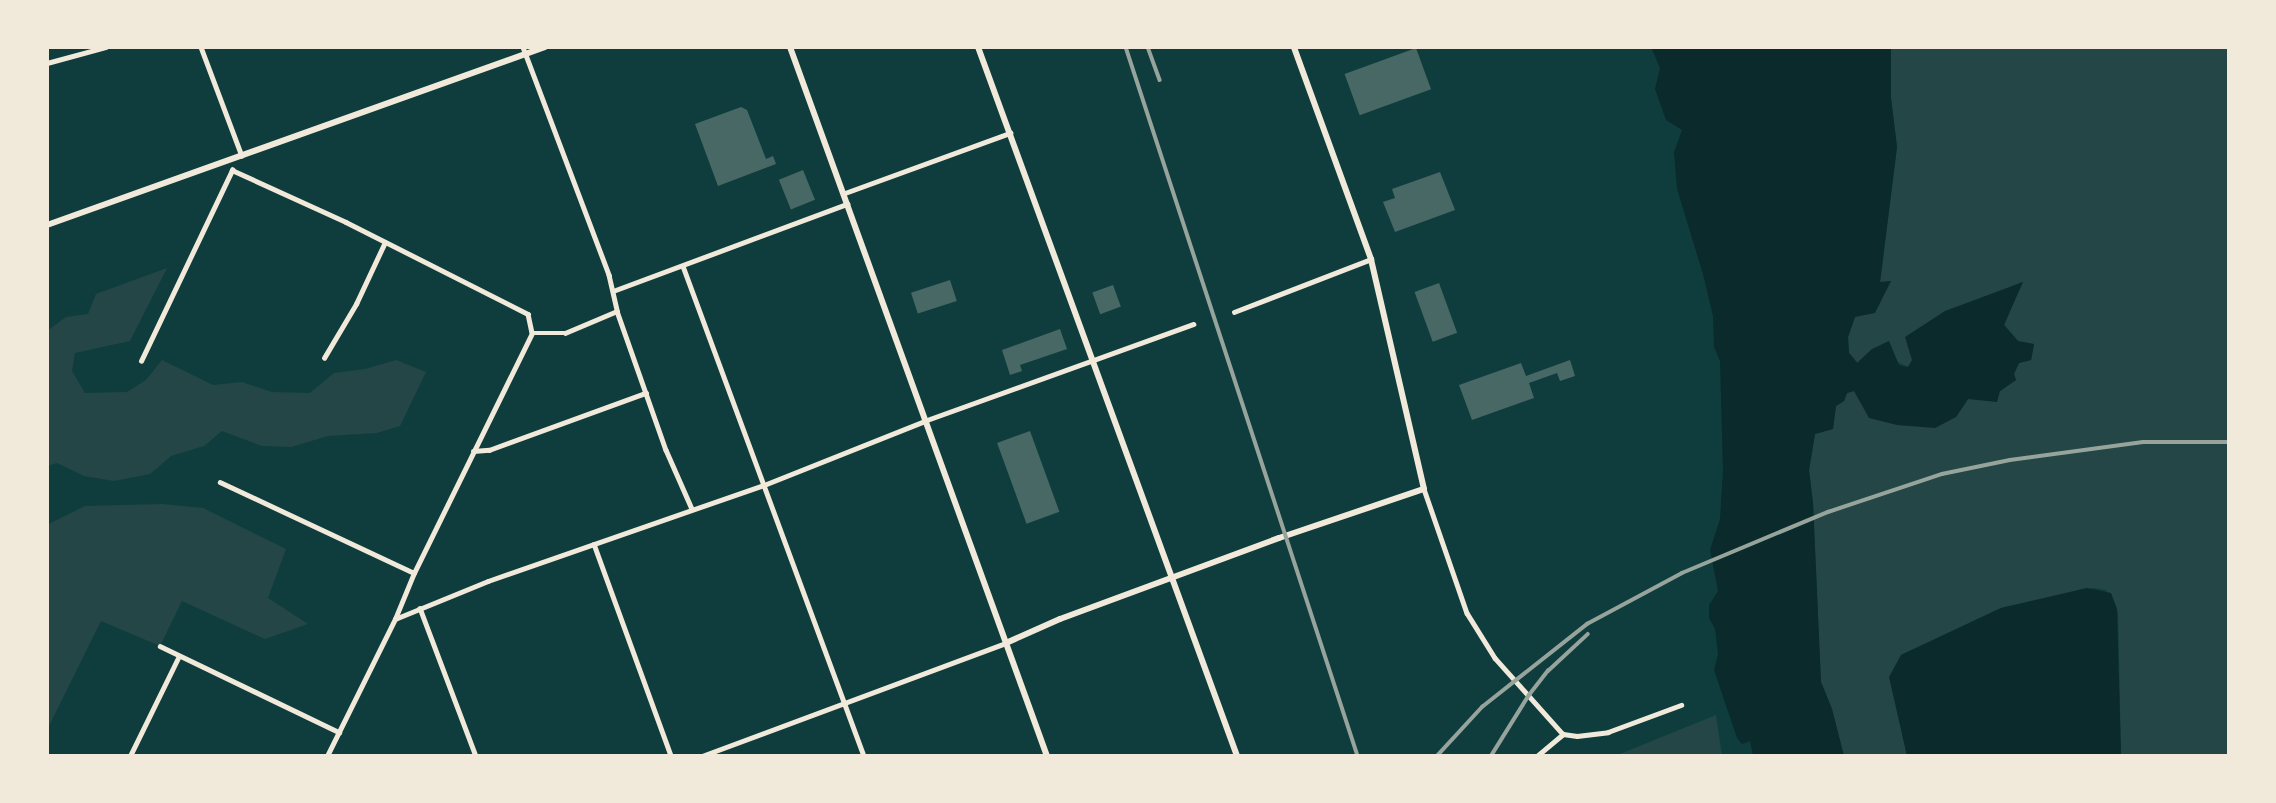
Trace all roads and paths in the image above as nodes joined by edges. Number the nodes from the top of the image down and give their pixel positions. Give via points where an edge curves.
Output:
1 (106, 47) edge
2 (201, 47) edge
3 (545, 47) edge
4 (790, 47) edge
5 (978, 47) edge
6 (1294, 47) edge
7 (524, 51) edge
8 (47, 63) edge
9 (1011, 132) junction
10 (242, 156) junction
11 (228, 162) junction
12 (232, 170) junction
13 (845, 193) junction
14 (848, 204) junction
15 (47, 225) edge
16 (385, 242) junction
17 (1371, 259) junction
18 (683, 266) junction
19 (613, 291) junction
20 (617, 311) junction
21 (1234, 312) dead end
22 (1193, 324) dead end
23 (532, 333) junction
24 (324, 358) dead end
25 (141, 360) dead end
26 (1095, 360) junction
27 (646, 393) junction
28 (927, 420) junction
29 (473, 452) junction
30 (220, 482) dead end
31 (764, 485) junction
32 (1424, 489) junction
33 (692, 509) junction
34 (594, 544) junction
35 (414, 573) junction
36 (1174, 578) junction
37 (420, 608) junction
38 (395, 619) junction
39 (1006, 643) junction
40 (160, 646) dead end
41 (179, 656) junction
42 (844, 702) junction
43 (1681, 705) dead end
44 (339, 732) junction
45 (1563, 734) junction
46 (130, 756) edge
47 (327, 756) edge
48 (476, 756) edge
49 (671, 756) edge
50 (702, 756) edge
51 (863, 756) edge
52 (1047, 756) edge
53 (1237, 756) edge
54 (1537, 756) edge

1 - 8 street
2 - 10 street
3 - 7 main road
4 - 13 main road
5 - 9 main road
6 - 17 main road
7 - 10 main road
7 - 19 street
9 - 13 street
9 - 26 main road
10 - 11 main road
11 - 12 street
11 - 15 main road
12 - 16 street
12 - 25 street
13 - 14 main road
14 - 18 street
14 - 28 main road
16 - 23 street via 528,314
16 - 24 street
17 - 21 street
17 - 32 main road
18 - 19 street
18 - 31 street
19 - 20 street
20 - 23 street via 565,333
20 - 27 street
22 - 26 street
23 - 29 street
26 - 28 street
26 - 36 main road
27 - 29 street
27 - 33 street
28 - 31 street
28 - 39 main road
29 - 35 street
30 - 35 street
31 - 33 street
31 - 42 street
32 - 36 main road
32 - 45 street via 1467,613 1488,649
33 - 34 street
34 - 37 street
34 - 49 street
35 - 38 street
36 - 39 main road
36 - 53 main road
37 - 38 street
37 - 48 street
38 - 44 street
39 - 42 street
39 - 52 main road
40 - 41 street
41 - 44 street
41 - 46 street
42 - 50 street
42 - 51 street
43 - 45 street via 1608,732
44 - 47 street
45 - 54 street

